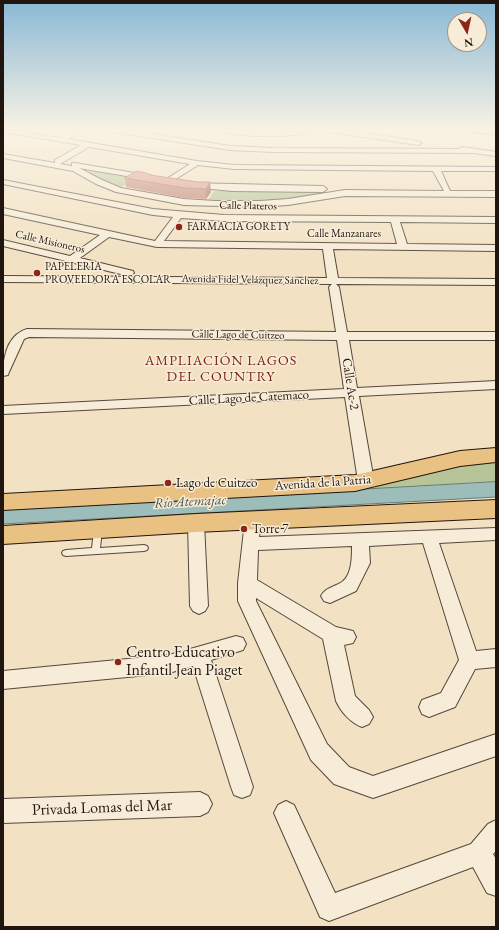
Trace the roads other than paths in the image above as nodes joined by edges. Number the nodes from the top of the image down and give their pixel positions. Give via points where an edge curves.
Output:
1 (81, 172) edge
2 (88, 172) edge
3 (116, 172) edge
4 (183, 172) edge
5 (230, 172) edge
6 (275, 172) edge
7 (438, 172) edge
8 (86, 175) junction
9 (233, 178) junction
10 (3, 182) edge
11 (168, 182) junction
12 (313, 189) junction
13 (447, 190) junction
14 (496, 190) edge
15 (418, 192) junction
16 (496, 194) edge
17 (323, 196) junction
18 (151, 197) junction
19 (228, 204) junction
20 (136, 208) junction
21 (3, 211) edge
22 (179, 215) junction
23 (224, 218) junction
24 (395, 219) junction
25 (496, 220) edge
26 (106, 234) junction
27 (3, 243) edge
28 (157, 244) junction
29 (328, 246) junction
30 (404, 247) junction
31 (496, 248) edge
32 (71, 260) junction
33 (3, 279) edge
34 (161, 279) junction
35 (496, 282) edge
36 (285, 284) junction
37 (334, 284) junction
38 (3, 285) edge
39 (496, 288) edge
40 (342, 336) junction
41 (496, 336) edge
42 (3, 372) edge
43 (496, 385) edge
44 (352, 392) junction
45 (3, 410) edge
46 (496, 455) edge
47 (366, 481) junction
48 (3, 502) edge
49 (496, 509) edge
50 (253, 521) junction
51 (196, 524) junction
52 (496, 534) edge
53 (3, 535) edge
54 (429, 537) junction
55 (97, 540) junction
56 (360, 540) junction
57 (250, 544) junction
58 (144, 548) dead end
59 (66, 553) dead end
60 (247, 583) junction
61 (330, 596) dead end
62 (199, 606) dead end
63 (236, 644) dead end
64 (199, 656) junction
65 (496, 658) edge
66 (469, 661) junction
67 (3, 680) edge
68 (429, 707) dead end
69 (362, 717) dead end
70 (496, 745) edge
71 (242, 787) dead end
72 (200, 804) dead end
73 (3, 811) edge
74 (286, 813) dead end
75 (496, 832) edge
76 (479, 853) junction
77 (496, 884) edge

1 - 8 street
2 - 8 street
3 - 11 street
4 - 11 street
5 - 9 street
6 - 9 street
7 - 13 street
8 - 18 street via 109,186
9 - 11 street via 199,187
9 - 12 street
10 - 20 street, Calle Plateros
12 - 15 street
12 - 17 street via 325,192
13 - 14 street
13 - 15 street
15 - 16 street
15 - 17 street via 345,193
17 - 19 street via 276,203
18 - 19 street
18 - 20 street
19 - 23 street
20 - 22 street, Calle Plateros
21 - 26 street, Calle Manzanares
22 - 23 street, Calle Plateros
22 - 28 street
23 - 24 street, Calle Plateros
24 - 25 street, Calle Plateros
24 - 30 street
26 - 28 street, Calle Manzanares
26 - 32 street
27 - 32 street, Calle Misioneros
28 - 29 street, Calle Manzanares
29 - 30 street, Calle Manzanares
29 - 37 street, Calle Ac-2
30 - 31 street, Calle Manzanares
32 - 34 street, Calle Misioneros
33 - 34 street, Avenida Fidel Velázquez Sánchez
34 - 36 street, Avenida Fidel Velázquez Sánchez
35 - 37 street, Avenida Fidel Velázquez Sánchez
36 - 37 street, Avenida Fidel Velázquez Sánchez
36 - 38 street, Avenida Fidel Velázquez Sánchez
37 - 39 street, Avenida Fidel Velázquez Sánchez
37 - 40 street, Calle Ac-2
40 - 41 street, Calle Lago de Cuitzeo
40 - 42 street, Calle Lago de Cuitzeo via 27,333 19,337
40 - 44 street, Calle Ac-2
43 - 44 street, Calle Lago de Catemaco
44 - 45 street, Calle Lago de Catemaco
44 - 47 street, Calle Ac-2
46 - 47 main road, Avenida de la Patria via 433,464
47 - 48 main road, Avenida de la Patria
49 - 50 main road
50 - 51 main road
50 - 57 street
51 - 55 main road
51 - 62 street
52 - 54 street
53 - 55 main road
54 - 56 street
54 - 66 street
55 - 58 lane
55 - 59 lane
56 - 57 street
56 - 61 street via 361,563 350,586
57 - 60 street
60 - 69 street via 339,636 346,702
60 - 70 street via 247,601 319,752 342,776 373,787
63 - 64 street
64 - 67 street via 169,664
64 - 71 street
65 - 66 street
66 - 68 street via 448,700
72 - 73 street, Privada Lomas del Mar
74 - 76 street via 329,908
75 - 76 street
76 - 77 street

